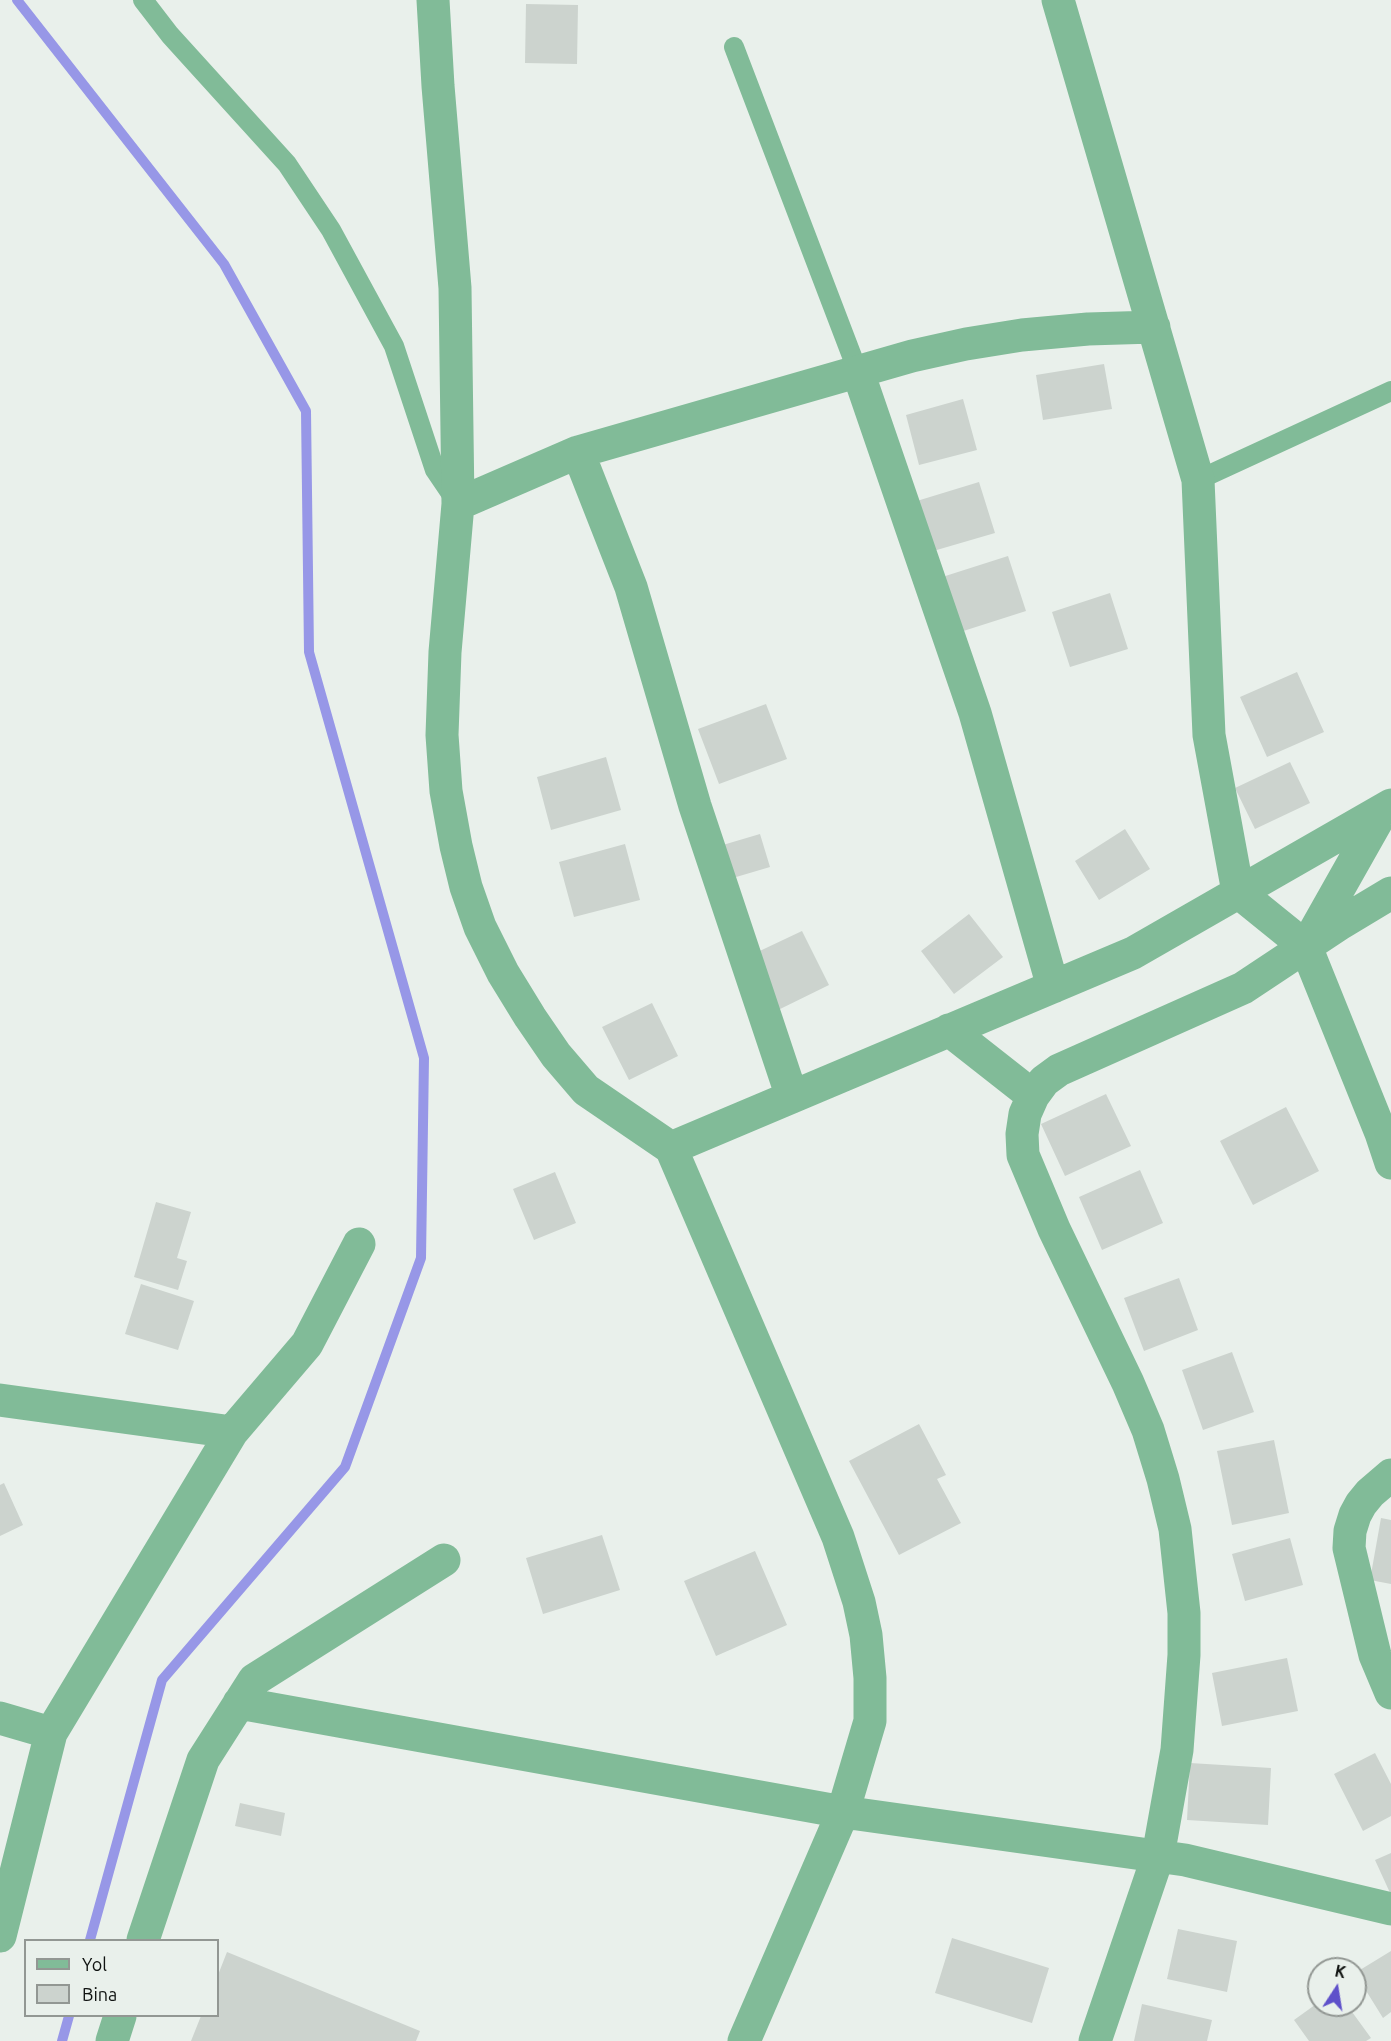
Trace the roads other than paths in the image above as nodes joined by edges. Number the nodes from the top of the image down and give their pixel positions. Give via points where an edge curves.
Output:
1 (143, 0) edge
2 (433, 0) edge
3 (1058, 0) edge
4 (734, 47) dead end
5 (1154, 327) junction
6 (858, 372) junction
7 (1391, 391) edge
8 (578, 452) junction
9 (1198, 480) junction
10 (458, 504) junction
11 (1387, 807) edge
12 (1238, 892) junction
13 (1391, 893) edge
14 (1306, 947) junction
15 (1053, 987) junction
16 (949, 1030) junction
17 (1033, 1096) junction
18 (792, 1097) junction
19 (671, 1148) junction
20 (1391, 1163) edge
21 (359, 1245) dead end
22 (0, 1400) edge
23 (232, 1432) junction
24 (1391, 1475) edge
25 (444, 1560) dead end
26 (1391, 1693) edge
27 (239, 1703) junction
28 (0, 1718) edge
29 (51, 1733) junction
30 (843, 1812) junction
31 (1158, 1856) junction
32 (1391, 1909) edge
33 (0, 1936) edge
34 (144, 1939) edge
35 (120, 2017) edge
36 (112, 2041) edge
37 (744, 2041) edge
38 (1095, 2041) edge

1 - 10 lane via 287,164 331,230 394,346 435,470
2 - 10 street via 455,288
3 - 5 street
4 - 6 lane
5 - 6 street via 1022,335 933,351
5 - 9 street
6 - 8 street
6 - 15 street via 975,713
7 - 9 lane
8 - 10 street
8 - 18 street via 631,587 695,806
9 - 12 street via 1209,735
10 - 19 street via 442,735 446,791 466,887 503,973 556,1054 586,1090
11 - 12 street
11 - 14 street
12 - 14 street
12 - 15 street via 1133,953
13 - 14 street
14 - 17 street via 1243,988 1059,1070
14 - 20 street
15 - 16 street
16 - 17 street
16 - 18 street
17 - 31 street via 1023,1124 1023,1155 1148,1430 1175,1529 1184,1655 1177,1750
18 - 19 street
19 - 30 street via 838,1537 859,1602 870,1678 870,1721
21 - 23 street via 307,1344
22 - 23 street
23 - 29 street
24 - 26 street via 1361,1504 1350,1531 1349,1548 1375,1655
25 - 27 street via 254,1680
27 - 30 street
27 - 34 street via 203,1760
28 - 29 street
29 - 33 street
30 - 31 street
30 - 37 street
31 - 32 street
31 - 38 street
35 - 36 street

